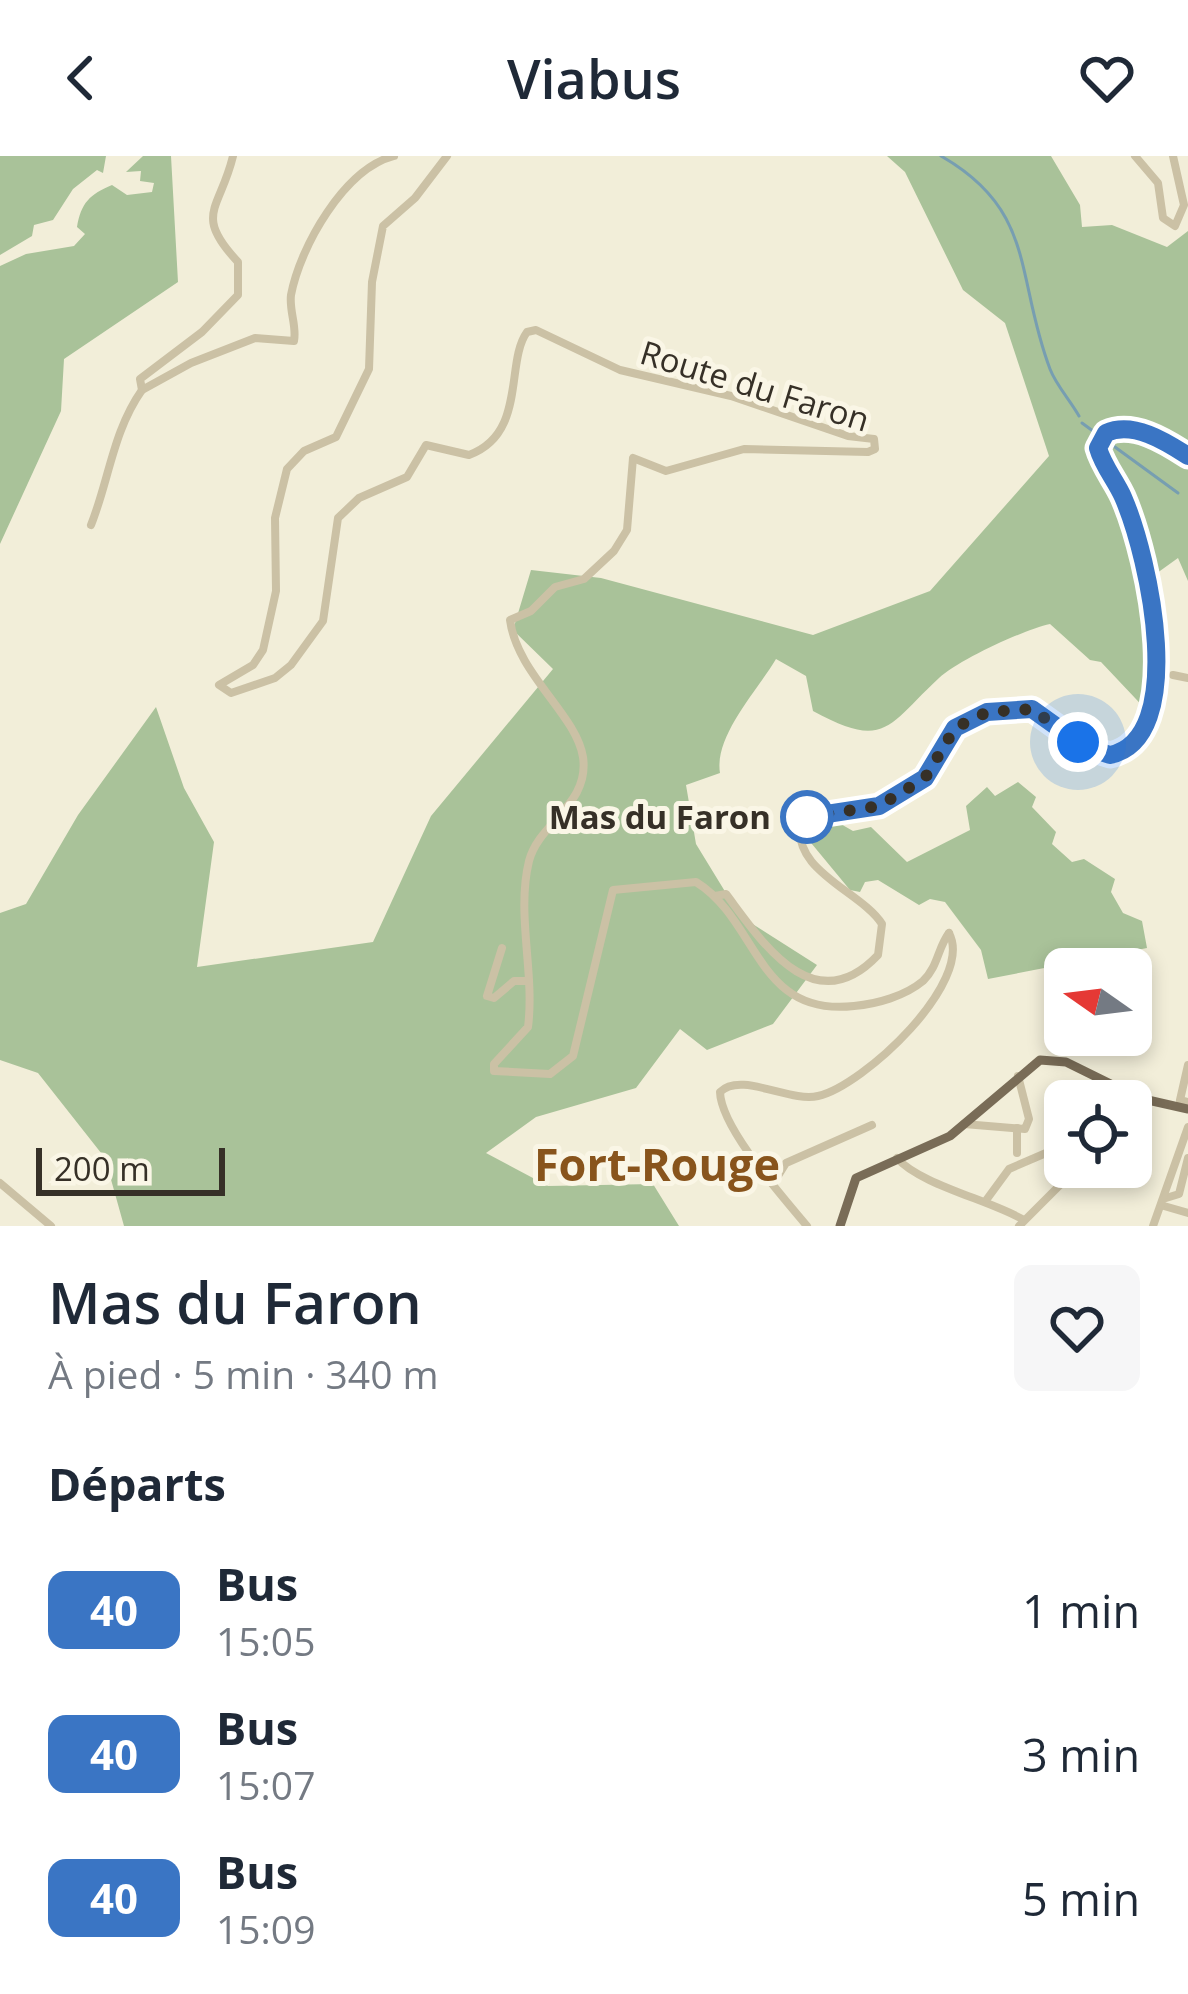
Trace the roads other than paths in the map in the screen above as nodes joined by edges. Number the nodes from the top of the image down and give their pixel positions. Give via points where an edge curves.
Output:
1 (233, 156) edge
2 (394, 156) edge
3 (447, 156) edge
4 (1136, 156) edge
5 (1172, 156) edge
6 (142, 390) junction
7 (1188, 456) edge
8 (91, 525) dead end
9 (1167, 638) dead end
10 (1171, 661) dead end
11 (1188, 678) edge
12 (1162, 718) dead end
13 (717, 900) junction
14 (502, 948) dead end
15 (529, 981) junction
16 (1188, 1064) edge
17 (1018, 1075) junction
18 (1188, 1106) edge
19 (963, 1124) junction
20 (872, 1125) dead end
21 (1187, 1127) edge
22 (1017, 1128) junction
23 (1017, 1154) dead end
24 (1044, 1154) edge
25 (897, 1158) junction
26 (1188, 1158) edge
27 (0, 1183) edge
28 (773, 1184) junction
29 (1057, 1188) edge
30 (987, 1199) junction
31 (1165, 1202) junction
32 (1188, 1213) edge
33 (1021, 1222) edge
34 (51, 1226) edge
35 (807, 1226) edge
36 (840, 1226) edge
37 (1154, 1226) edge

1 - 6 street via 209,219 238,262 238,295 140,379
2 - 6 street via 372,165 318,229 290,299 294,341 255,338
3 - 15 street, Route du Faron via 383,226 369,369 336,437 286,469 263,650 254,665 221,680 226,693 284,672 323,620 334,532 350,503 407,477 426,445 461,456 491,438 511,407 527,332 620,370 876,443 868,452 744,448 666,471 633,458 627,530 614,551 584,579 555,587 510,620 520,653 579,743 584,770 565,814 532,853 524,904
4 - 5 street via 1158,183 1162,218 1174,226 1184,206
6 - 8 street via 104,473
7 - 9 street via 1121,428 1102,436 1100,457 1123,497
10 - 11 street via 1173,681
12 - 13 street via 1143,742 1110,755 1032,709 976,715 955,728 925,778 879,806 801,821 804,848 882,924 878,955 860,969 833,977 797,973 762,947 726,894
13 - 15 street, Route du Faron via 689,880 613,890 573,1056 550,1074 499,1075 494,1064 527,1027
13 - 28 street via 771,975 802,1002 823,1007 908,991 931,972 947,934 954,938 931,1008 837,1089 806,1098 740,1084 720,1092
14 - 15 street via 487,997
16 - 18 street via 1180,1100
17 - 18 main road via 1034,1062 1059,1060 1139,1098
17 - 19 main road
17 - 22 street via 1029,1123
19 - 22 street
19 - 25 main road
20 - 28 street via 785,1163
21 - 31 street
22 - 23 street
24 - 30 street via 1009,1169
25 - 30 street via 911,1171
25 - 36 main road via 852,1182
26 - 31 street via 1179,1194
27 - 34 street
28 - 35 street
29 - 33 street
30 - 33 street
31 - 32 street
31 - 37 street

